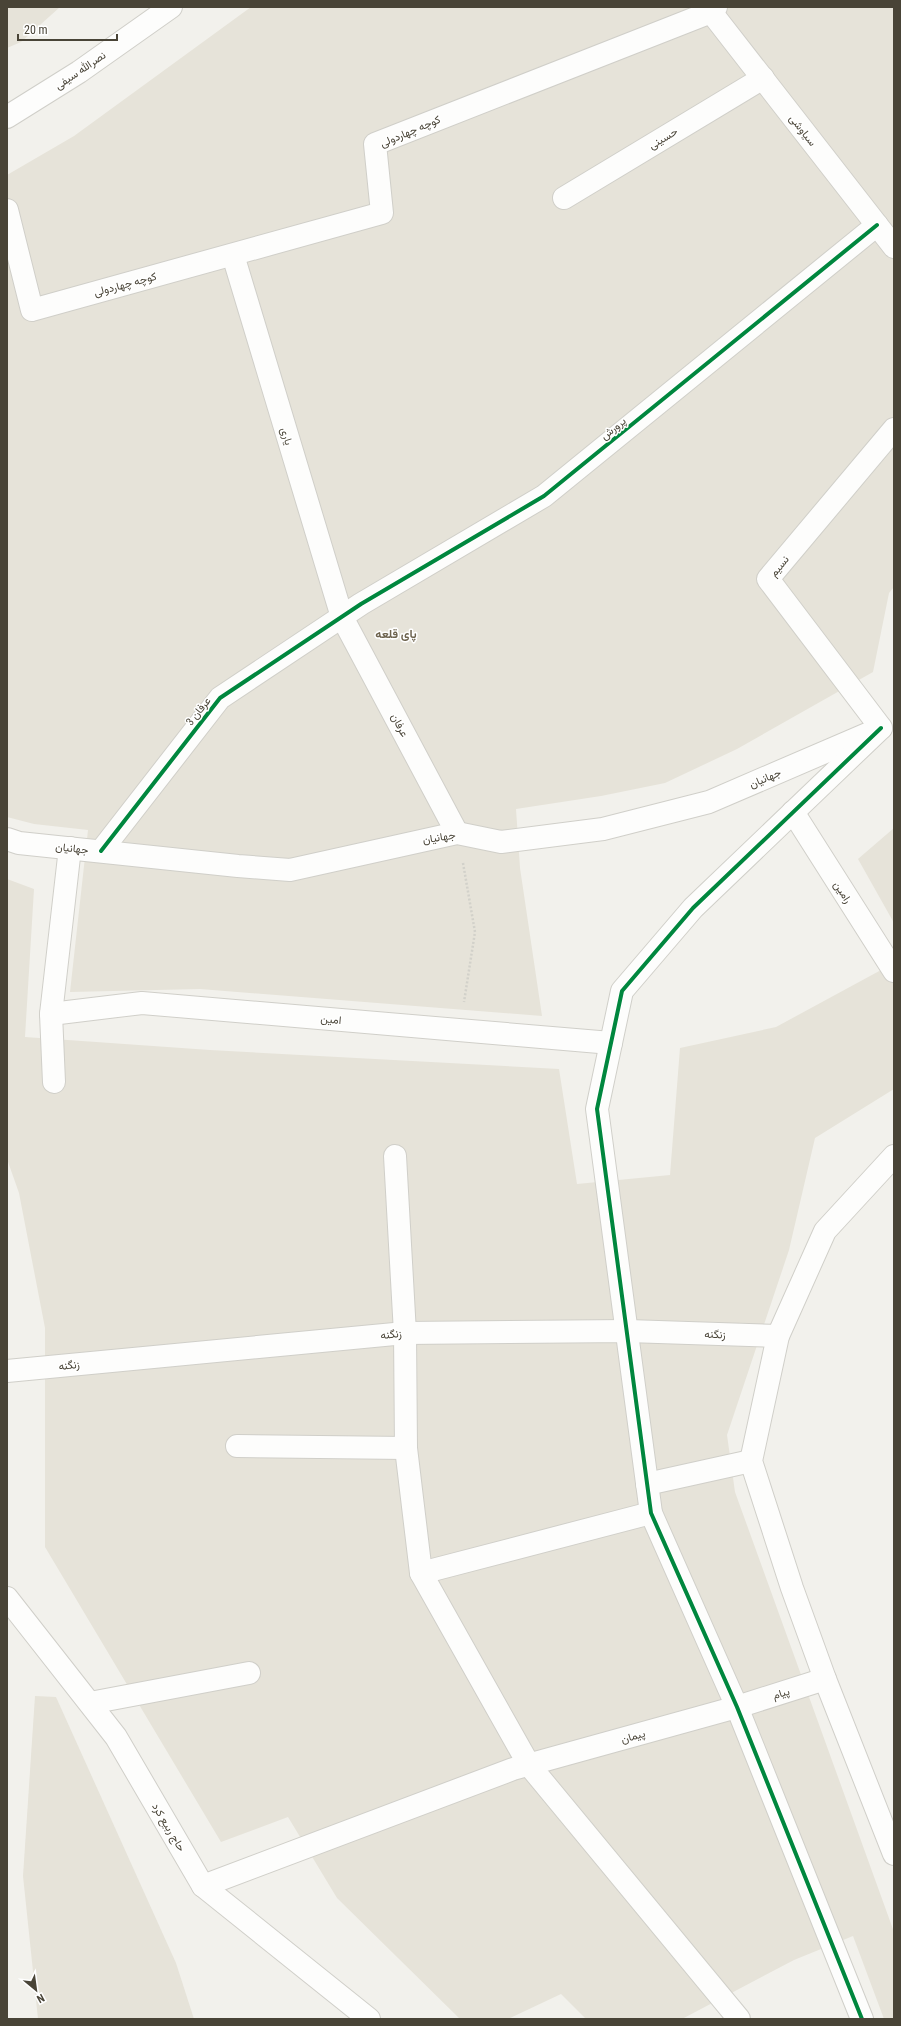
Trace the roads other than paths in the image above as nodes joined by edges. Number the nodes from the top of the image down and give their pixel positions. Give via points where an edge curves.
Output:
1 (171, 7) edge
2 (713, 10) edge
3 (763, 78) junction
4 (7, 117) edge
5 (564, 198) dead end
6 (7, 210) edge
7 (876, 225) junction
8 (894, 247) edge
9 (233, 254) junction
10 (894, 429) edge
11 (342, 617) junction
12 (881, 728) junction
13 (792, 812) junction
14 (457, 833) junction
15 (7, 839) edge
16 (70, 848) junction
17 (101, 851) junction
18 (894, 971) edge
19 (51, 1014) junction
20 (611, 1043) junction
21 (54, 1082) dead end
22 (396, 1156) dead end
23 (894, 1156) edge
24 (628, 1331) junction
25 (405, 1333) junction
26 (778, 1336) junction
27 (7, 1371) edge
28 (237, 1446) dead end
29 (406, 1448) junction
30 (751, 1461) junction
31 (647, 1484) junction
32 (651, 1513) junction
33 (421, 1573) junction
34 (7, 1598) edge
35 (249, 1673) dead end
36 (825, 1679) junction
37 (90, 1703) junction
38 (737, 1707) junction
39 (529, 1765) junction
40 (894, 1854) edge
41 (203, 1886) junction
42 (369, 2019) edge
43 (739, 2019) edge
44 (862, 2019) edge

1 - 4 street, نصرالله سیفی via 79,72
2 - 3 street, سیاوشی
2 - 9 street, کوچه چهاردولی via 375,144 382,214
3 - 5 street, حسینی
3 - 7 street, سیاوشی
6 - 9 street, کوچه چهاردولی via 32,310
7 - 8 street, سیاوشی
7 - 11 street, پرورش via 544,496
9 - 11 street, یاری
10 - 12 street, نسیم via 768,579
11 - 14 street, عرفان
11 - 17 street, عرفان 3 via 220,698
12 - 13 street
12 - 14 street, جهانیان via 709,802 603,829 501,842
13 - 18 street, رامین
13 - 20 street via 693,908 622,991
14 - 17 street, جهانیان via 290,870
15 - 16 street, جهانیان via 19,843
16 - 17 street, جهانیان
16 - 19 street
19 - 20 street, امین via 142,1003
19 - 21 street
20 - 24 street via 597,1109
22 - 25 street
23 - 26 street via 825,1231
24 - 25 street, زنگنه
24 - 26 street, زنگنه
24 - 31 street
25 - 27 street, زنگنه
25 - 29 street
26 - 30 street
28 - 29 street
29 - 33 street
30 - 31 street
30 - 36 street
31 - 32 street
32 - 33 street
32 - 38 street
33 - 39 street
34 - 37 street, حاج ربیع کرد
35 - 37 street
36 - 38 street, پیام
36 - 40 street
37 - 41 street, حاج ربیع کرد via 116,1737
38 - 39 street, پیمان
38 - 44 street
39 - 41 street, پیمان
39 - 43 street
41 - 42 street, حاج ربیع کرد

